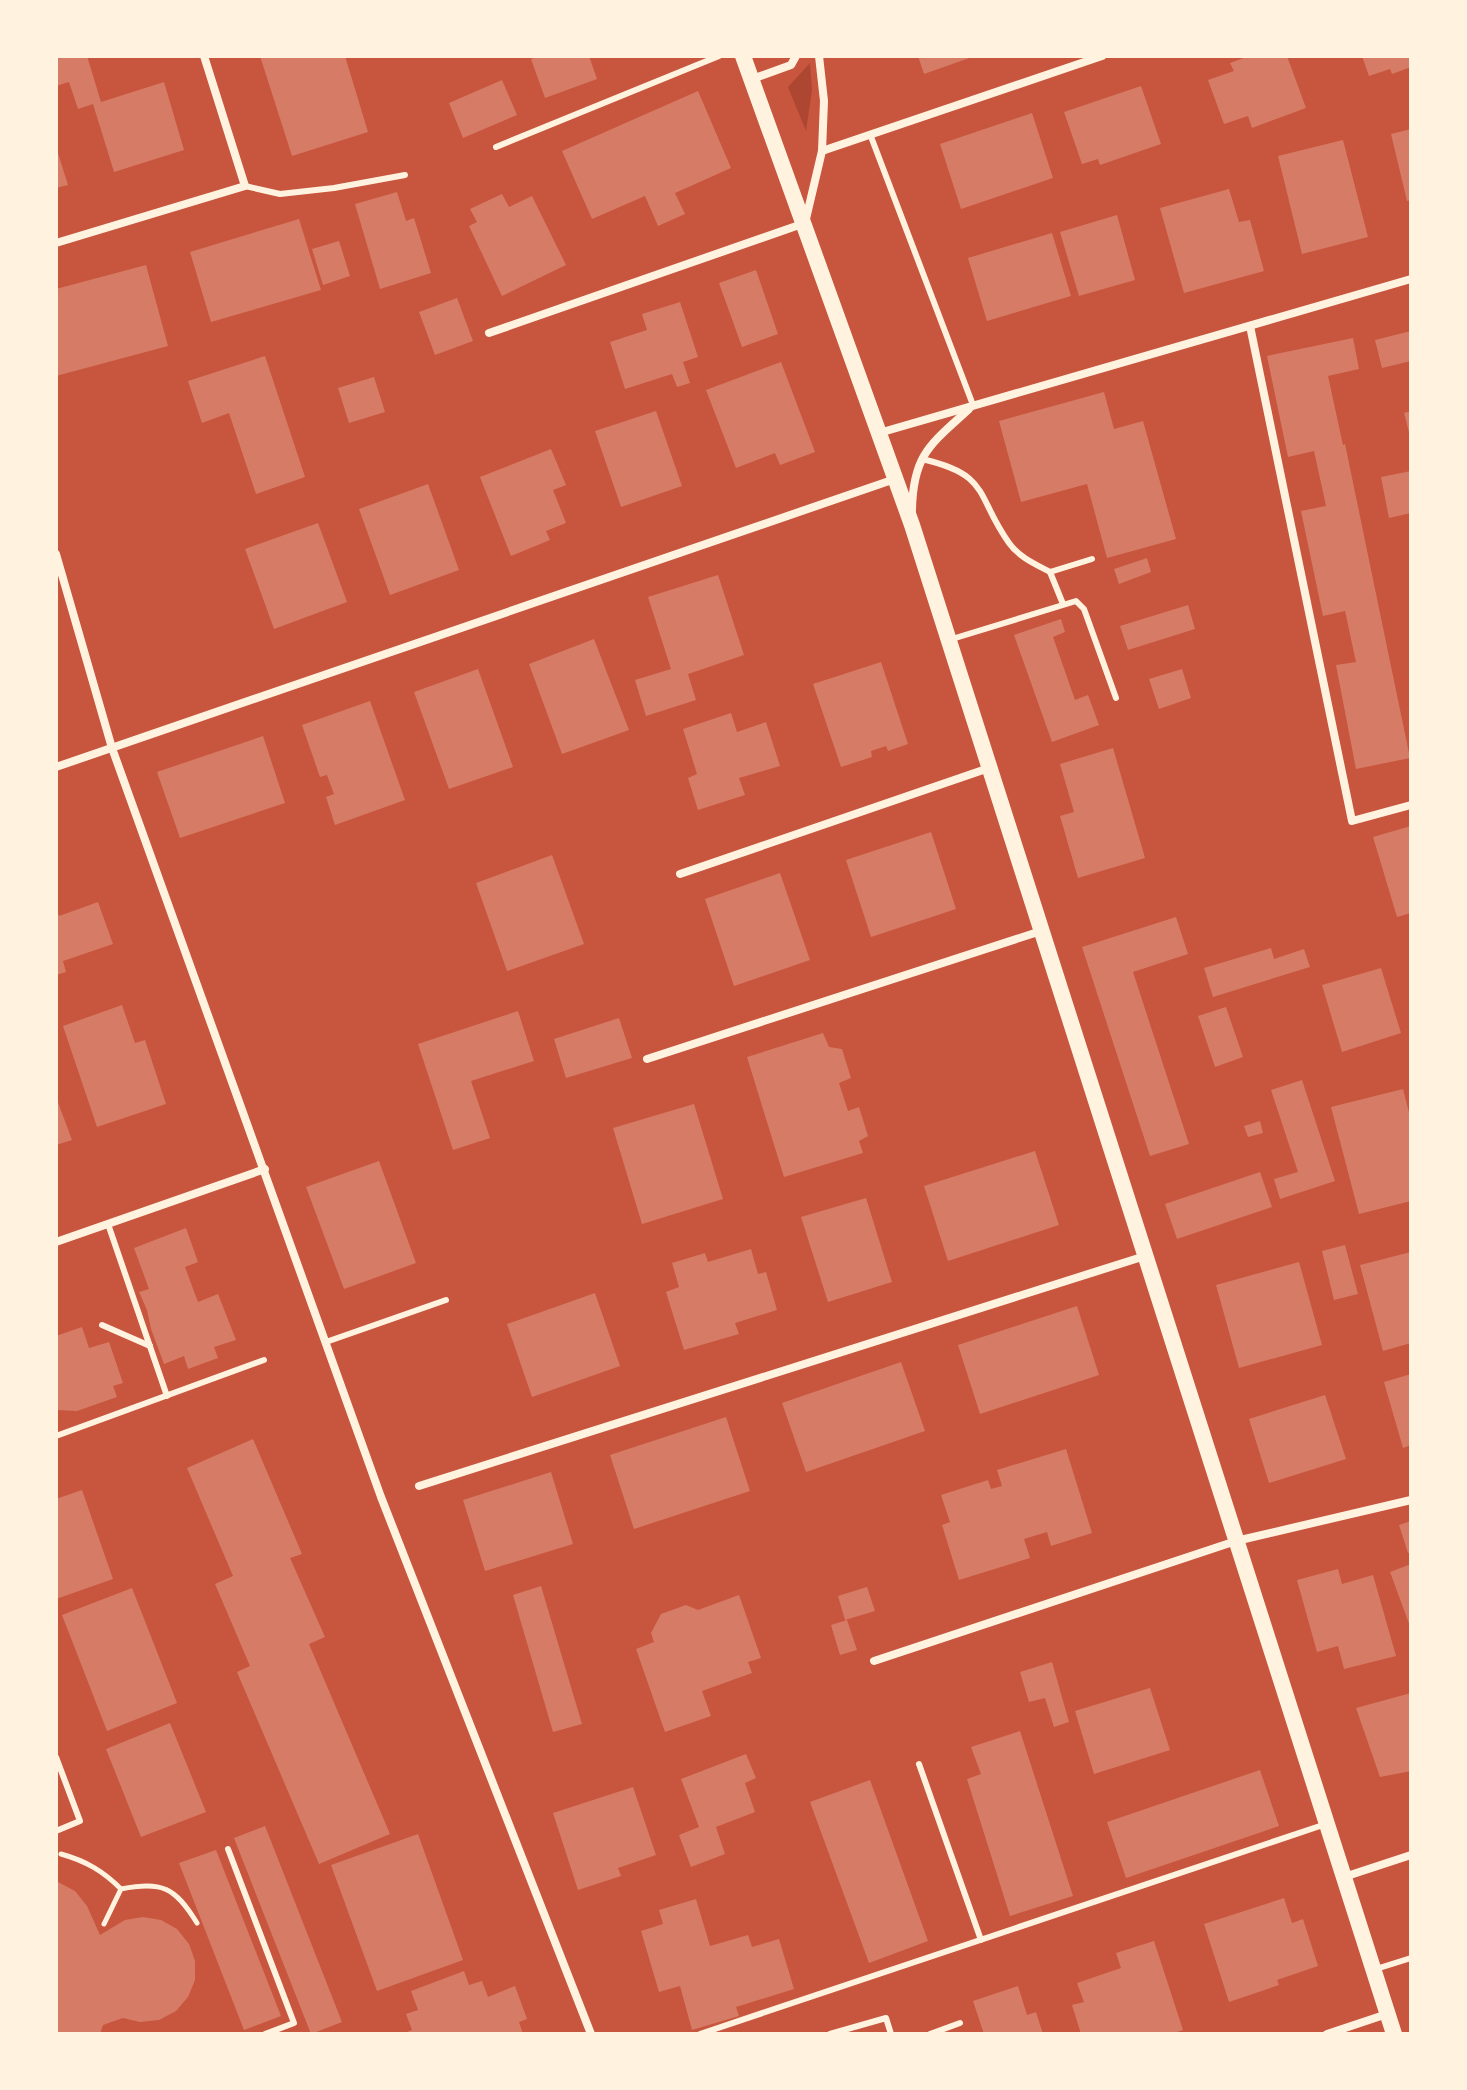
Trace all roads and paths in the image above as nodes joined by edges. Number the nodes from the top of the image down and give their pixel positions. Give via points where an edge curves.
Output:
1 (204, 56) edge
2 (719, 56) edge
3 (743, 56) edge
4 (796, 56) edge
5 (819, 56) edge
6 (1102, 56) edge
7 (752, 79) junction
8 (870, 134) junction
9 (496, 147) dead end
10 (822, 151) junction
11 (405, 175) dead end
12 (245, 186) junction
13 (805, 223) junction
14 (56, 243) edge
15 (1411, 279) edge
16 (1250, 326) junction
17 (489, 333) dead end
18 (973, 405) junction
19 (879, 433) junction
20 (922, 459) junction
21 (895, 479) junction
22 (912, 525) junction
23 (56, 554) edge
24 (1092, 559) dead end
25 (1050, 572) junction
26 (1063, 604) junction
27 (949, 640) junction
28 (1116, 698) dead end
29 (112, 748) junction
30 (56, 767) edge
31 (990, 768) junction
32 (1411, 805) edge
33 (680, 874) dead end
34 (1042, 931) junction
35 (647, 1059) dead end
36 (265, 1169) junction
37 (108, 1224) junction
38 (56, 1242) edge
39 (1146, 1256) junction
40 (446, 1300) dead end
41 (102, 1325) dead end
42 (326, 1342) junction
43 (150, 1346) junction
44 (264, 1360) dead end
45 (167, 1396) junction
46 (56, 1436) edge
47 (419, 1486) dead end
48 (1411, 1500) edge
49 (1236, 1541) junction
50 (874, 1661) dead end
51 (56, 1757) edge
52 (919, 1764) dead end
53 (1327, 1824) junction
54 (56, 1831) edge
55 (228, 1849) dead end
56 (56, 1853) edge
57 (1411, 1855) edge
58 (1344, 1877) junction
59 (121, 1889) junction
60 (197, 1923) dead end
61 (104, 1924) dead end
62 (981, 1940) junction
63 (1411, 1958) edge
64 (1373, 1970) junction
65 (1387, 2014) junction
66 (960, 2023) dead end
67 (265, 2034) edge
68 (591, 2034) edge
69 (700, 2034) edge
70 (830, 2034) edge
71 (891, 2034) edge
72 (930, 2034) edge
73 (1327, 2034) edge
74 (1394, 2034) edge

1 - 12 street
2 - 9 lane
3 - 7 main road
4 - 7 street via 791,65
5 - 10 street
6 - 8 street
7 - 13 main road
8 - 10 street
8 - 18 lane
10 - 13 street
11 - 12 lane via 280,194
12 - 14 street
13 - 17 street
13 - 19 main road
15 - 16 street
16 - 18 street
16 - 32 street via 1352,821
18 - 19 street
18 - 20 street
19 - 21 main road
20 - 22 street via 912,480
20 - 25 lane via 949,465 971,478 1009,545
21 - 22 main road
21 - 29 street
22 - 27 main road
23 - 29 street
24 - 25 lane
25 - 26 lane
26 - 27 lane
26 - 28 lane via 1076,601 1084,609
27 - 31 main road
29 - 30 street
29 - 36 street
31 - 33 street
31 - 34 main road
34 - 35 street
34 - 39 main road
36 - 37 street
36 - 42 street
37 - 38 street
37 - 43 lane
39 - 47 street
39 - 49 main road
40 - 42 lane
41 - 43 lane
42 - 68 street via 381,1497
43 - 45 lane
44 - 45 lane
45 - 46 lane
48 - 49 street
49 - 50 street
49 - 53 main road
51 - 54 lane via 80,1821
52 - 62 lane
53 - 58 main road
53 - 62 lane
55 - 67 lane via 294,2023
56 - 59 path via 83,1860
57 - 58 street
58 - 64 main road
59 - 60 path via 146,1884 167,1888
59 - 61 path
62 - 69 lane
63 - 64 lane
64 - 65 main road
65 - 73 street
65 - 74 main road
66 - 72 lane
70 - 71 lane via 886,2018

